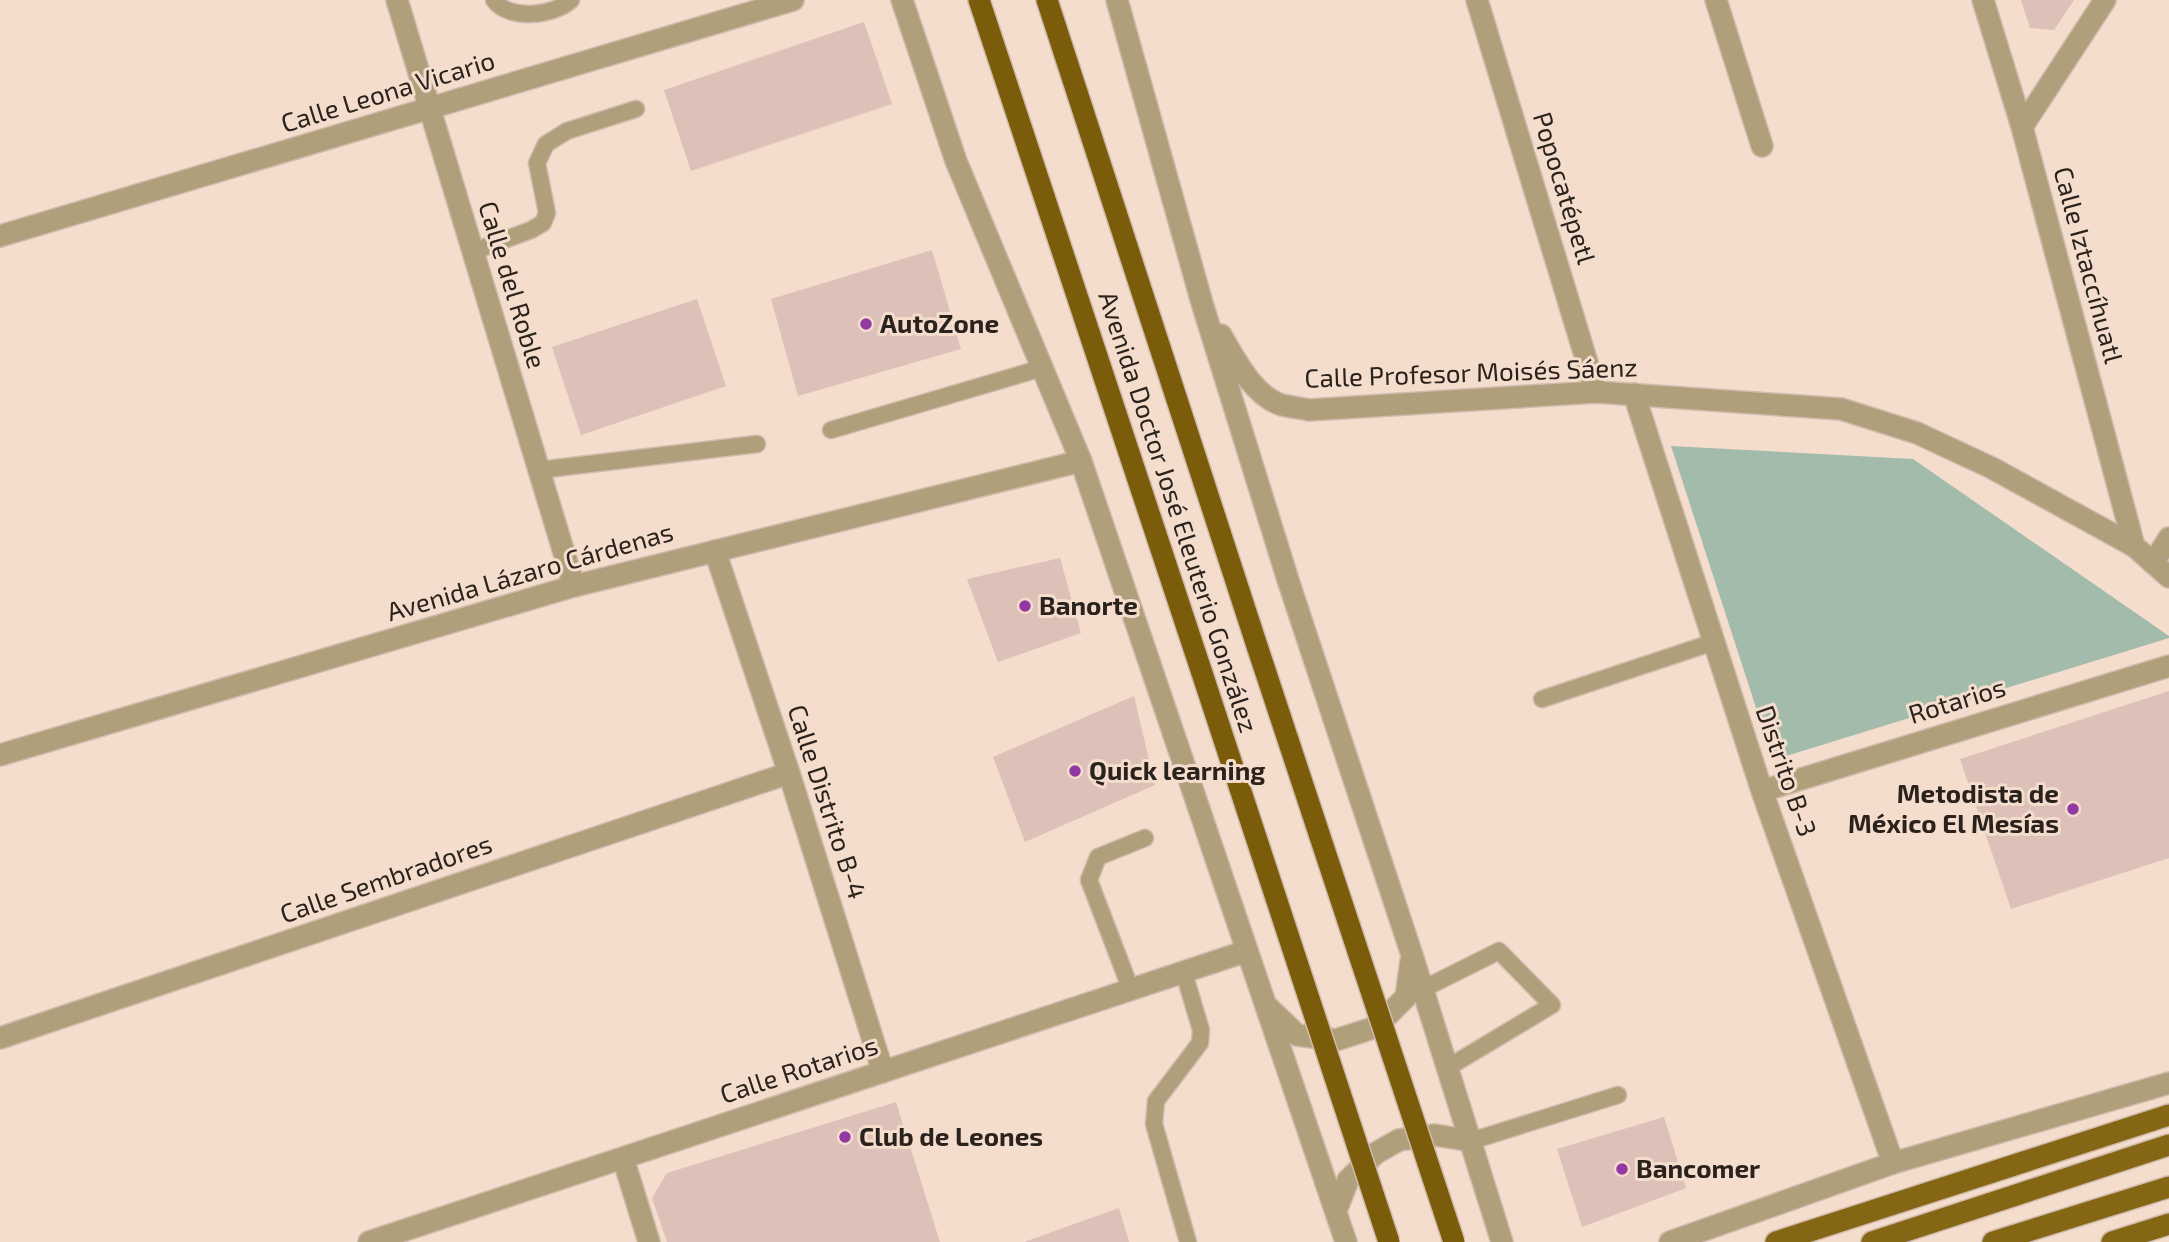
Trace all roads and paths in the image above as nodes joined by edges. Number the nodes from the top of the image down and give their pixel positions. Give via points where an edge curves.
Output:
1 (397, 0) edge
2 (494, 0) edge
3 (572, 0) edge
4 (793, 0) edge
5 (902, 0) edge
6 (979, 0) edge
7 (1047, 0) edge
8 (1117, 0) edge
9 (1477, 0) edge
10 (1716, 0) edge
11 (1983, 0) edge
12 (2105, 0) edge
13 (431, 108) junction
14 (636, 109) dead end
15 (2022, 127) junction
16 (1762, 146) dead end
17 (0, 236) edge
18 (472, 252) junction
19 (1202, 303) junction
20 (1042, 368) junction
21 (1596, 392) junction
22 (1634, 394) junction
23 (831, 430) dead end
24 (757, 444) dead end
25 (1081, 461) junction
26 (539, 470) junction
27 (2169, 538) edge
28 (2134, 546) junction
29 (715, 551) junction
30 (2161, 570) edge
31 (574, 586) junction
32 (1714, 642) junction
33 (2169, 666) edge
34 (1542, 699) dead end
35 (0, 755) edge
36 (789, 773) junction
37 (1762, 791) junction
38 (1145, 838) dead end
39 (1247, 951) junction
40 (1412, 955) junction
41 (1184, 972) junction
42 (1423, 989) junction
43 (1131, 990) junction
44 (1265, 1004) junction
45 (0, 1038) edge
46 (1447, 1068) junction
47 (883, 1072) junction
48 (2169, 1083) edge
49 (1618, 1096) dead end
50 (2169, 1115) edge
51 (1471, 1141) junction
52 (2169, 1145) edge
53 (623, 1158) junction
54 (1893, 1163) junction
55 (2169, 1187) edge
56 (1336, 1211) junction
57 (2169, 1224) edge
58 (369, 1242) edge
59 (649, 1242) edge
60 (1188, 1242) edge
61 (1346, 1242) edge
62 (1389, 1242) edge
63 (1454, 1242) edge
64 (1502, 1242) edge
65 (1670, 1242) edge
66 (1776, 1242) edge
67 (1872, 1242) edge
68 (1993, 1242) edge
69 (2112, 1242) edge

1 - 13 street, Calle del Roble
2 - 3 lane via 500,8 522,15 564,7
4 - 13 street, Calle Leona Vicario
5 - 20 street via 956,161
6 - 62 highway, Avenida Doctor José Eleuterio González, bridge
7 - 63 highway, Avenida Doctor José Eleuterio González, bridge
8 - 19 street
9 - 21 street, Popocatépetl
10 - 16 street
11 - 15 street, Calle Iztaccíhuatl
12 - 15 street
13 - 17 street, Calle Leona Vicario
13 - 18 street, Calle del Roble
14 - 18 lane via 567,131 546,144 537,163 547,214 543,223
15 - 28 street, Calle Iztaccíhuatl
18 - 26 street, Calle del Roble
19 - 21 street, Calle Profesor Moisés Sáenz via 1239,366 1261,392 1280,404 1309,410
19 - 40 street
20 - 23 lane
20 - 25 street
21 - 22 street, Calle Profesor Moisés Sáenz
22 - 28 street, Calle Profesor Moisés Sáenz via 1841,409 1917,433 1992,468
22 - 32 street, Distrito B-3
24 - 26 lane
25 - 29 street, Avenida Lázaro Cárdenas
25 - 39 street
26 - 31 street, Calle del Roble
27 - 30 street
28 - 30 street, Calle Profesor Moisés Sáenz
29 - 31 street, Avenida Lázaro Cárdenas
29 - 36 street, Calle Distrito B-4
31 - 35 street, Avenida Lázaro Cárdenas
32 - 34 lane
32 - 37 street, Distrito B-3
33 - 37 street, Rotarios
36 - 45 street, Calle Sembradores
36 - 47 street, Calle Distrito B-4
37 - 54 street, Distrito B-3
38 - 43 lane via 1098,857 1089,880
39 - 41 street, Calle Rotarios
39 - 44 street
40 - 42 street
40 - 44 street via 1406,997 1376,1027 1336,1040 1297,1035
41 - 43 street, Calle Rotarios
41 - 60 lane via 1201,1030 1200,1043 1156,1101 1154,1124
42 - 46 street
42 - 46 lane via 1499,951 1552,1005
43 - 47 street, Calle Rotarios
44 - 56 street
46 - 51 street
47 - 53 street, Calle Rotarios
48 - 54 street
49 - 51 lane
50 - 66 main road
51 - 56 street via 1435,1135 1399,1140 1376,1153 1348,1180
51 - 64 street
52 - 67 main road
53 - 58 street, Calle Rotarios
53 - 59 street
54 - 65 street
55 - 68 main road
56 - 61 street
57 - 69 main road

